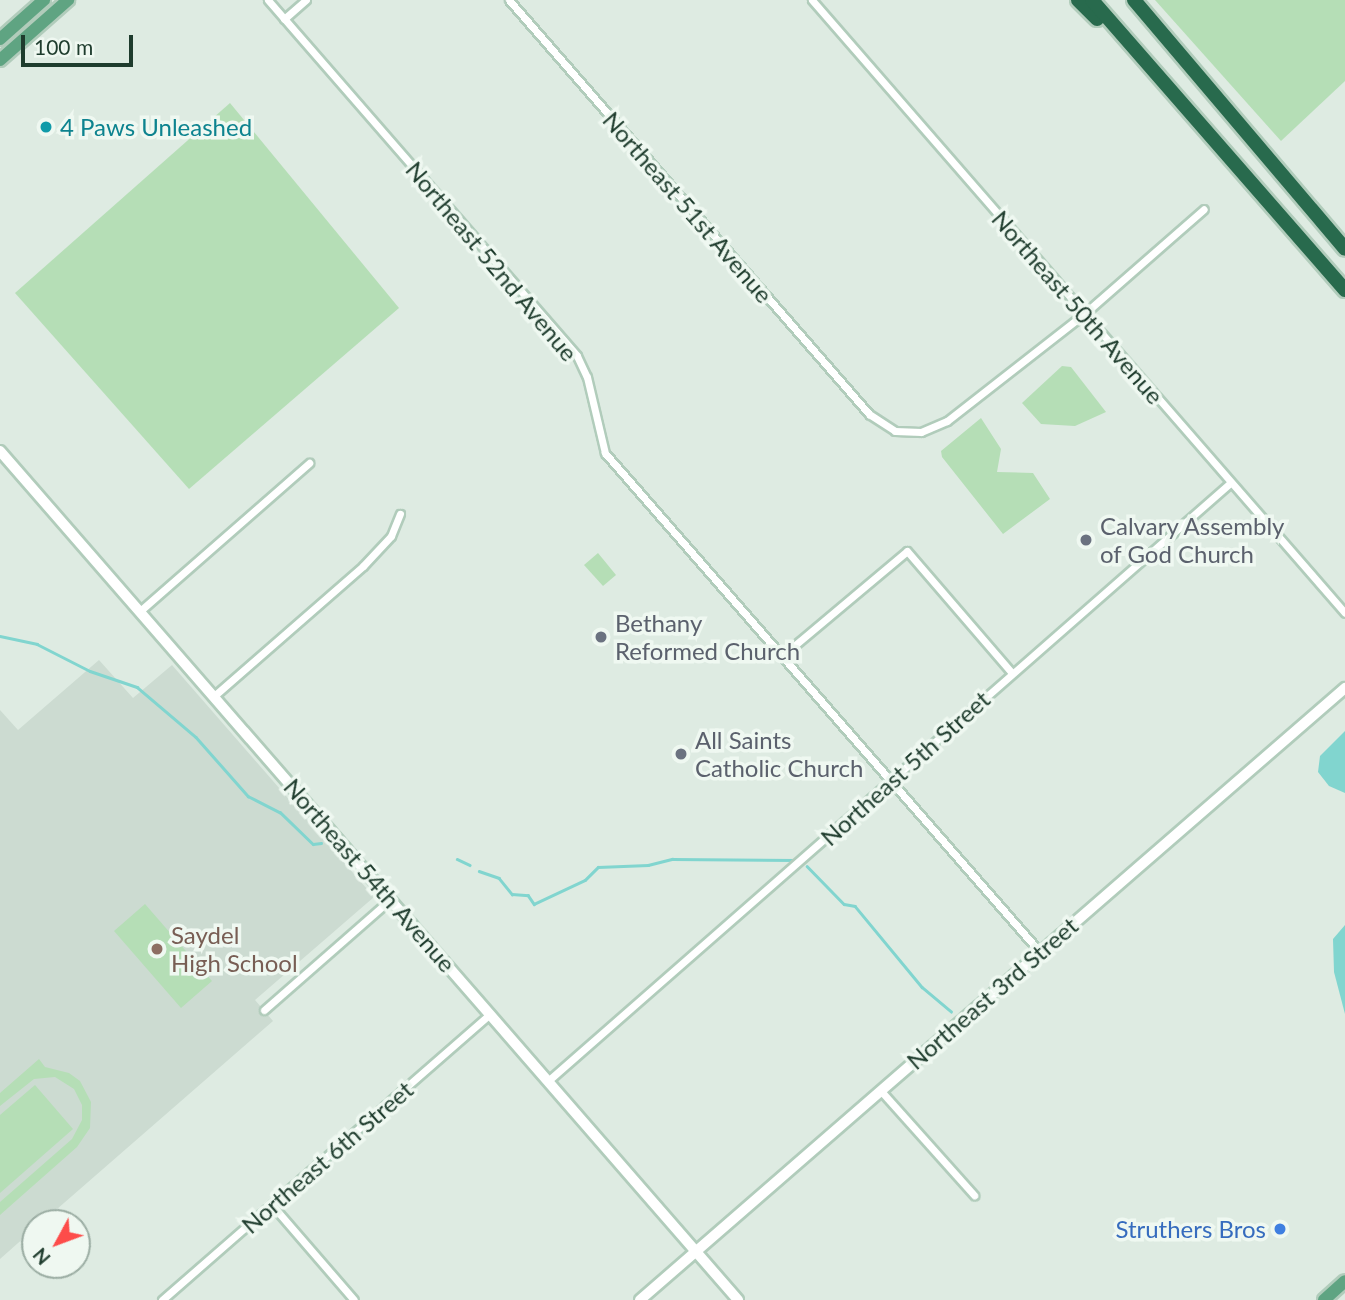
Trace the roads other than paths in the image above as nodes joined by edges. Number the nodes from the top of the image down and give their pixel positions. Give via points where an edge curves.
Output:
1 (44, 0) edge
2 (68, 0) edge
3 (268, 0) edge
4 (306, 0) edge
5 (509, 0) edge
6 (811, 0) edge
7 (1078, 0) edge
8 (1092, 0) edge
9 (1122, 0) edge
10 (1134, 0) edge
11 (284, 19) junction
12 (0, 39) edge
13 (0, 60) edge
14 (1201, 80) junction
15 (1180, 101) junction
16 (1204, 209) dead end
17 (1308, 248) junction
18 (1345, 248) edge
19 (1345, 290) edge
20 (1345, 296) edge
21 (1084, 314) junction
22 (0, 451) edge
23 (309, 463) dead end
24 (1229, 484) junction
25 (400, 514) dead end
26 (140, 611) junction
27 (1345, 613) edge
28 (782, 656) junction
29 (1012, 672) junction
30 (1345, 688) edge
31 (214, 696) junction
32 (889, 781) junction
33 (391, 899) junction
34 (1039, 951) junction
35 (264, 1010) dead end
36 (491, 1013) junction
37 (550, 1080) junction
38 (881, 1091) junction
39 (974, 1195) dead end
40 (272, 1205) junction
41 (696, 1252) junction
42 (1345, 1281) edge
43 (162, 1300) edge
44 (354, 1300) edge
45 (640, 1300) edge
46 (738, 1300) edge
47 (1324, 1300) edge

1 - 12 main road
2 - 13 main road
3 - 11 street, Northeast 52nd Avenue
4 - 11 street
5 - 21 street, Northeast 51st Avenue via 869,414 895,431 934,428
6 - 21 street, Northeast 50th Avenue
7 - 15 highway
8 - 15 highway
9 - 14 highway
10 - 14 highway
11 - 28 street, Northeast 52nd Avenue via 577,356 587,377 605,453
14 - 18 highway
15 - 17 highway
16 - 21 street, Northeast 51st Avenue
17 - 19 highway
17 - 20 highway
21 - 24 street, Northeast 50th Avenue
22 - 26 main road, Northeast 54th Avenue
23 - 26 street
24 - 27 street, Northeast 50th Avenue
24 - 29 street, Northeast 5th Street
25 - 31 street via 391,536 369,560
26 - 31 main road, Northeast 54th Avenue
28 - 29 street via 907,551
28 - 32 street, Northeast 52nd Avenue
29 - 32 street, Northeast 5th Street
30 - 34 main road, Northeast 3rd Street
31 - 33 main road, Northeast 54th Avenue
32 - 34 street, Northeast 52nd Avenue
32 - 37 street, Northeast 5th Street via 848,822
33 - 35 street
33 - 36 main road, Northeast 54th Avenue
34 - 38 main road, Northeast 3rd Street
36 - 37 main road, Northeast 54th Avenue
36 - 40 street, Northeast 6th Street
37 - 41 main road, Northeast 54th Avenue
38 - 39 street
38 - 41 main road, Northeast 3rd Street
40 - 43 street, Northeast 6th Street
40 - 44 street
41 - 45 main road, Northeast 3rd Street
41 - 46 main road, Northeast 54th Avenue
42 - 47 main road

